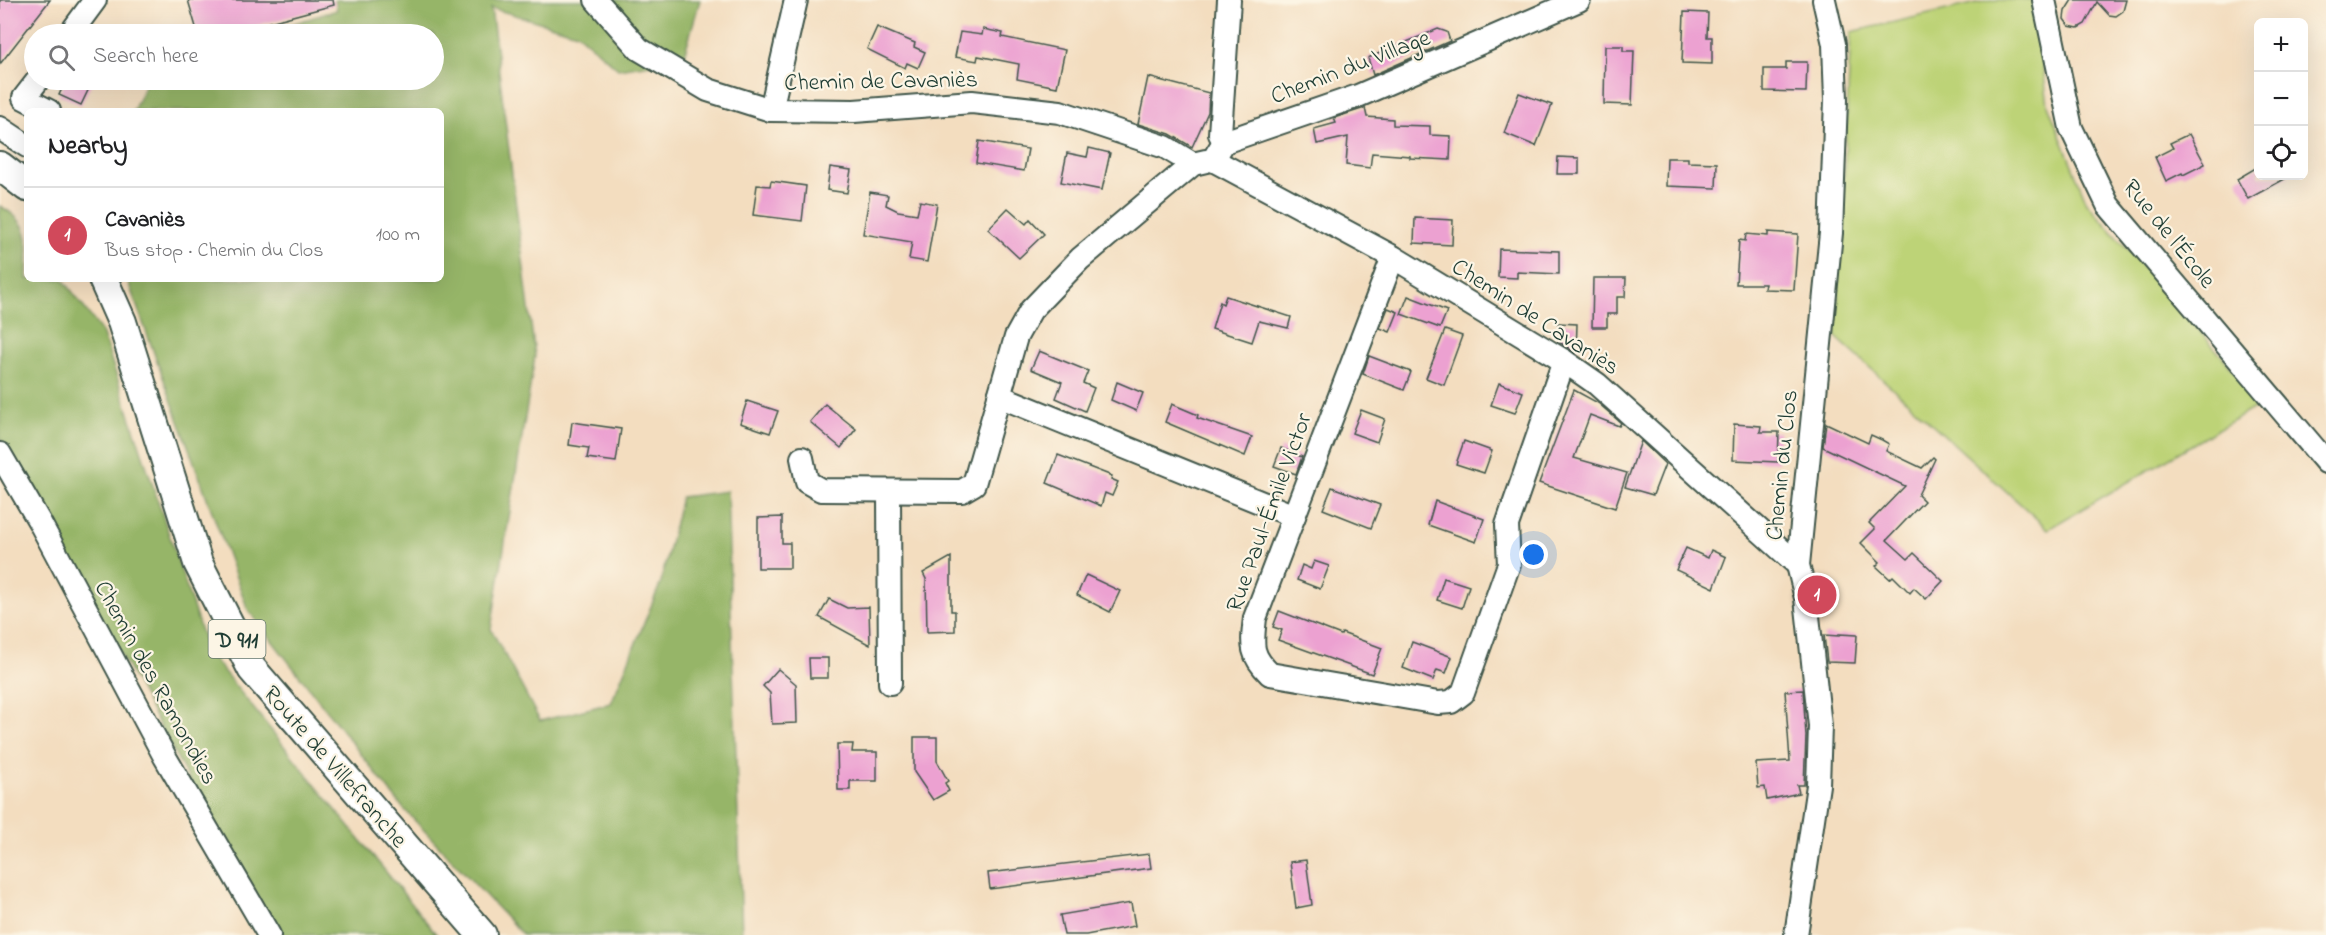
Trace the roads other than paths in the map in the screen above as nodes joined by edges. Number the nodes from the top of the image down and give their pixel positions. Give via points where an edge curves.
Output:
1 (95, 0) edge
2 (596, 0) edge
3 (796, 0) edge
4 (1229, 0) edge
5 (1579, 0) edge
6 (1824, 0) edge
7 (2044, 0) edge
8 (77, 24) edge
9 (30, 90) edge
10 (43, 108) edge
11 (771, 110) junction
12 (0, 129) edge
13 (24, 144) edge
14 (1210, 155) junction
15 (0, 166) edge
16 (24, 184) edge
17 (1393, 257) junction
18 (105, 282) edge
19 (1564, 361) junction
20 (999, 396) junction
21 (0, 454) edge
22 (802, 458) dead end
23 (2326, 462) edge
24 (889, 492) junction
25 (1294, 516) junction
26 (1798, 565) junction
27 (890, 683) dead end
28 (268, 935) edge
29 (482, 935) edge
30 (1796, 935) edge

1 - 8 street
2 - 11 street, Chemin de Cavaniès via 639,49 708,90
3 - 11 street
4 - 14 street via 1220,134
5 - 14 street, Chemin du Village
6 - 26 street, Chemin du Clos via 1834,44 1836,100 1831,233
7 - 23 street, Rue de l'École via 2070,128 2108,206
9 - 10 street via 24,98
11 - 14 street, Chemin de Cavaniès via 854,111 972,102 1060,112 1165,147
12 - 13 street
14 - 17 street, Chemin de Cavaniès
14 - 20 street via 1080,260 1031,310 1016,337
15 - 16 main road
17 - 19 street, Chemin de Cavaniès
17 - 25 street, Rue Paul-Émile Victor
18 - 29 main road, Route de Villefranche / D 911 via 122,322 198,563 252,669
19 - 25 street, Rue Paul-Émile Victor via 1507,525 1509,564 1463,693 1451,702 1270,674 1257,662 1252,643 1255,618
19 - 26 street, Chemin de Cavaniès via 1597,384
20 - 24 street via 974,484 962,491
20 - 25 street
21 - 28 street, Chemin des Ramondies via 165,757
22 - 24 street via 807,482 821,490
24 - 27 street
26 - 30 street, Chemin du Clos via 1806,598 1820,726 1818,785

